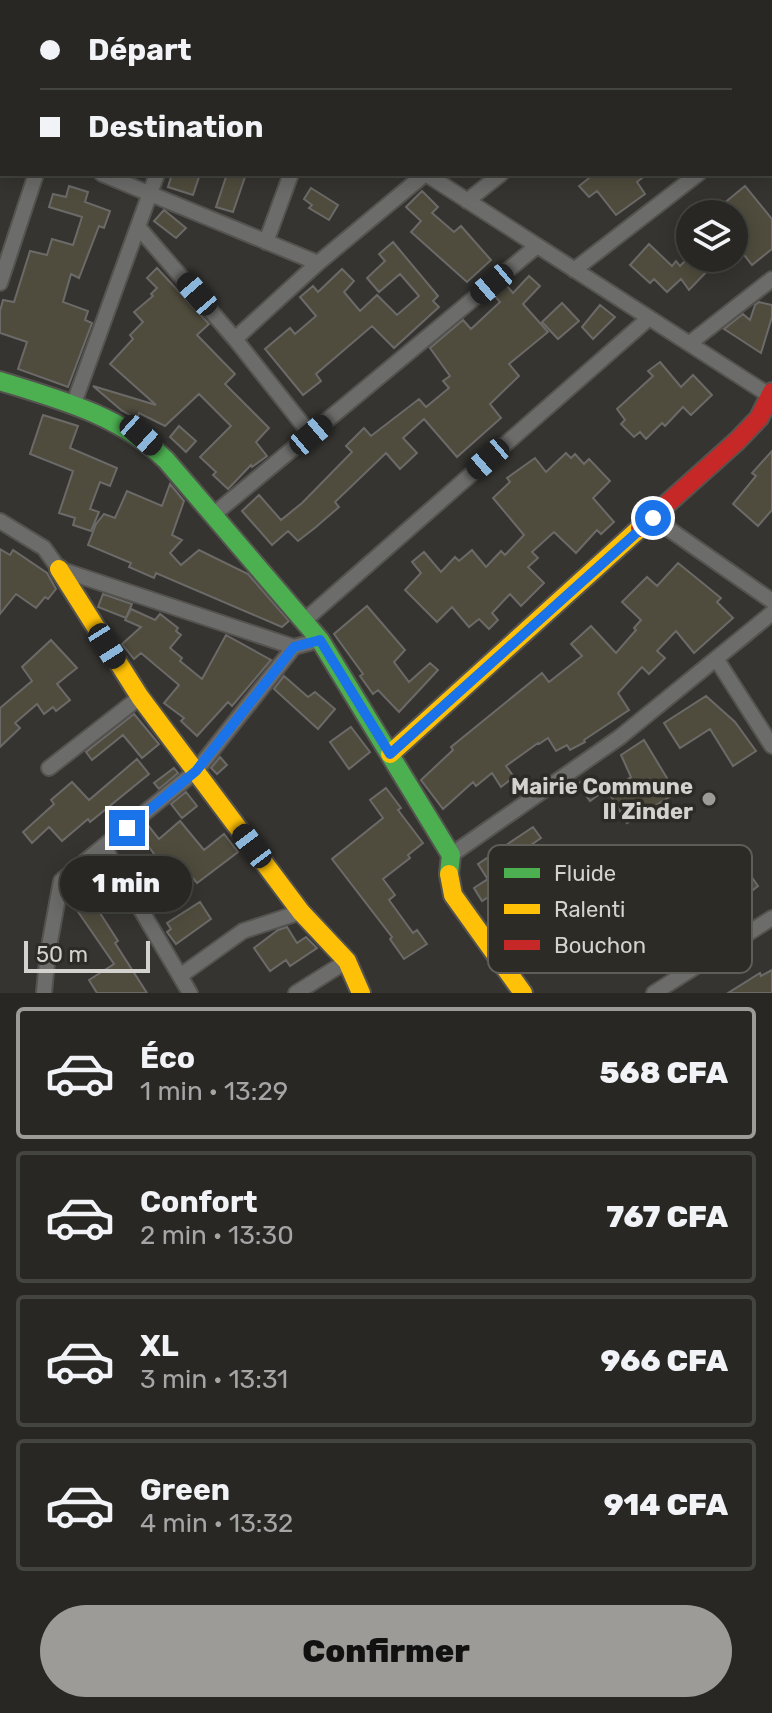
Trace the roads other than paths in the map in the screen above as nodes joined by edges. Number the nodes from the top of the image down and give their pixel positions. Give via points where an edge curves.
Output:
1 (35, 176) edge
2 (107, 176) edge
3 (156, 176) edge
4 (290, 176) edge
5 (424, 176) edge
6 (429, 176) edge
7 (498, 176) edge
8 (695, 176) edge
9 (150, 194) junction
10 (467, 201) junction
11 (139, 228) junction
12 (266, 242) junction
13 (537, 246) junction
14 (318, 263) junction
15 (574, 270) junction
16 (772, 279) edge
17 (0, 283) edge
18 (648, 319) junction
19 (235, 339) junction
20 (690, 343) junction
21 (0, 381) edge
22 (771, 395) edge
23 (74, 403) junction
24 (311, 435) junction
25 (213, 515) junction
26 (653, 518) junction
27 (0, 521) edge
28 (59, 569) junction
29 (772, 601) edge
30 (772, 613) edge
31 (305, 620) junction
32 (320, 640) junction
33 (294, 647) junction
34 (717, 660) junction
35 (140, 697) junction
36 (772, 746) edge
37 (390, 754) junction
38 (49, 768) dead end
39 (196, 771) junction
40 (104, 847) junction
41 (451, 855) junction
42 (301, 912) junction
43 (772, 918) edge
44 (752, 931) edge
45 (488, 944) edge
46 (347, 961) junction
47 (509, 973) edge
48 (685, 973) edge
49 (180, 976) junction
50 (44, 992) edge
51 (190, 993) edge
52 (296, 993) edge
53 (361, 993) edge
54 (523, 993) edge
55 (654, 993) edge

1 - 17 street
2 - 9 street
3 - 9 street
4 - 12 street
5 - 14 street
6 - 10 street
7 - 10 street
8 - 15 street
9 - 11 street
9 - 12 street
10 - 13 street
11 - 19 street
11 - 23 street
12 - 14 street
13 - 15 street
13 - 24 street
14 - 19 street
15 - 18 street
16 - 20 street
18 - 20 street
18 - 31 street
19 - 24 street
20 - 22 street
21 - 23 street
22 - 26 street via 748,430
23 - 25 street via 141,435
24 - 25 street
25 - 31 street
26 - 29 street
26 - 37 street
27 - 28 street via 44,548
28 - 33 street
28 - 35 street
30 - 34 street
31 - 32 street
32 - 33 street
32 - 37 street
33 - 39 street
34 - 36 street
34 - 41 street via 620,737
35 - 38 street
35 - 39 street
37 - 41 street
39 - 40 street
39 - 42 street
40 - 49 street
40 - 50 street via 61,881
41 - 45 street via 453,895
42 - 46 street
42 - 49 street via 243,931
43 - 44 street
46 - 52 street
46 - 53 street
47 - 54 street
48 - 55 street
49 - 51 street

